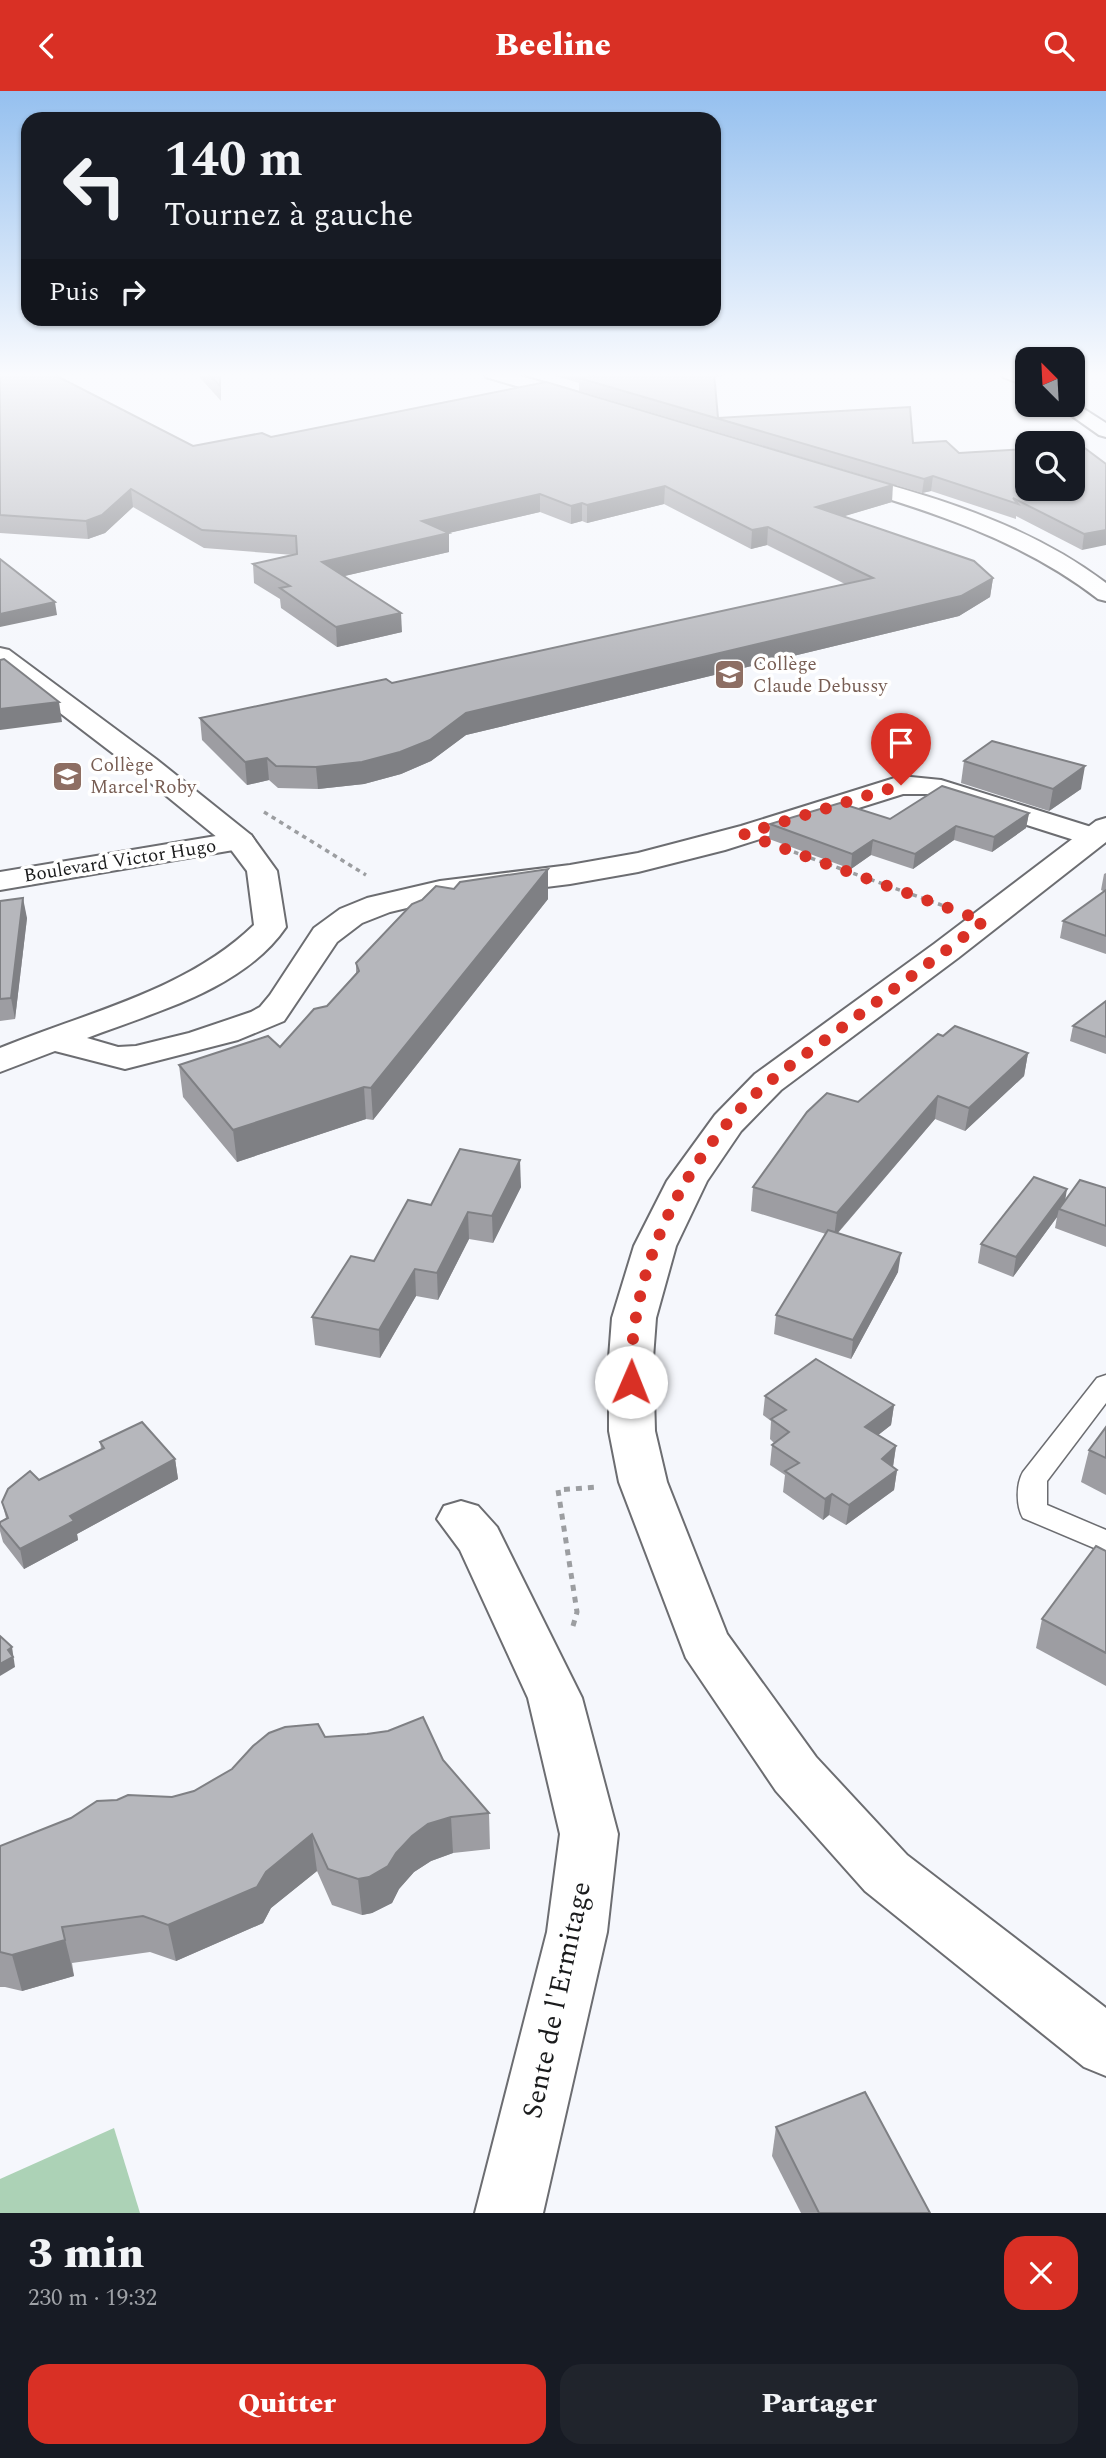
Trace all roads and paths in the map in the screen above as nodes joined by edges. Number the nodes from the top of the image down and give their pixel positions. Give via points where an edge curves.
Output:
1 (824, 473) edge
2 (1106, 594) edge
3 (0, 655) edge
4 (1100, 832) edge
5 (744, 834) junction
6 (240, 841) junction
7 (0, 881) edge
8 (984, 921) junction
9 (53, 1039) junction
10 (0, 1061) edge
11 (1106, 1384) edge
12 (643, 1482) junction
13 (461, 1519) dead end
14 (1106, 1542) edge
15 (555, 1698) junction
16 (1106, 2046) edge
17 (509, 2213) edge

1 - 2 street via 1001,533 1053,558
3 - 6 street
4 - 5 street via 931,786 901,785
4 - 8 street
5 - 8 path
5 - 9 street via 680,854 599,871 398,898 348,917 319,940 270,1015 210,1038 125,1058
6 - 7 street, Boulevard Victor Hugo
6 - 9 street via 262,871 270,927 252,947 170,995
8 - 12 street via 768,1082 727,1123 687,1181 655,1246 634,1318 632,1431
9 - 10 street
11 - 14 lane via 1033,1479 1033,1511
12 - 15 path via 558,1490 577,1612
12 - 16 street via 704,1643 796,1774 887,1873
13 - 15 street, Sente de l'Ermitage via 481,1540
15 - 17 street, Sente de l'Ermitage via 589,1834 577,1932

